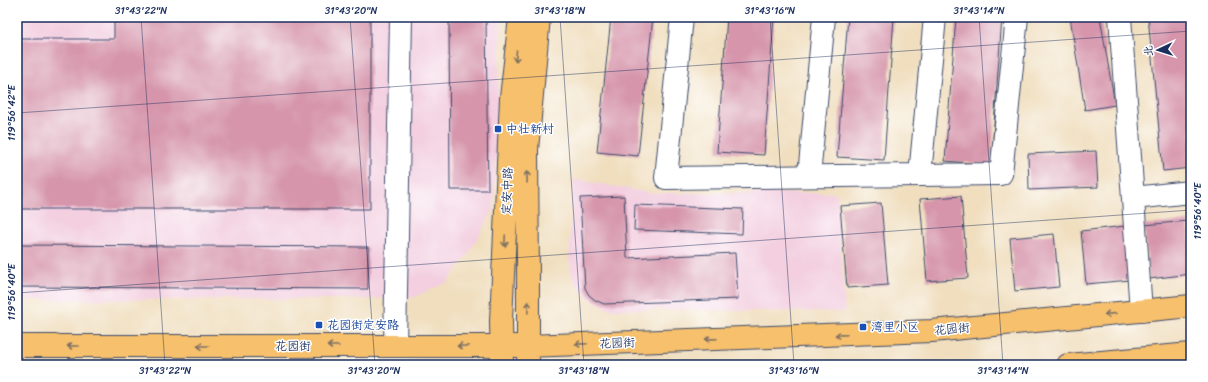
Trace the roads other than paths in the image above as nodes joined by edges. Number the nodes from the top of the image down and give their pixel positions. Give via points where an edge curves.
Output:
1 (401, 17) edge
2 (520, 17) edge
3 (539, 17) edge
4 (682, 17) edge
5 (824, 17) edge
6 (935, 17) edge
7 (1017, 17) edge
8 (1120, 17) edge
9 (920, 175) junction
10 (809, 176) junction
11 (1191, 192) edge
12 (1133, 198) junction
13 (1191, 306) edge
14 (1141, 311) junction
15 (17, 346) edge
16 (394, 346) junction
17 (1191, 354) edge
18 (502, 355) edge
19 (528, 356) edge
20 (1068, 365) edge

1 - 16 lane
2 -> 18 main road, 定安中路 via 511,98
19 -> 3 main road, 定安中路 via 527,150
4 - 10 lane via 666,178
5 - 10 lane
6 - 9 lane
7 - 9 lane via 1001,174
8 - 12 lane
9 - 10 lane
11 - 12 lane
12 - 14 lane
13 - 14 main road, 花园街
14 -> 19 main road, 花园街 via 932,331
16 -> 15 main road, 花园街
18 -> 16 main road, 花园街
17 - 20 main road
18 - 19 main road, 花园街

